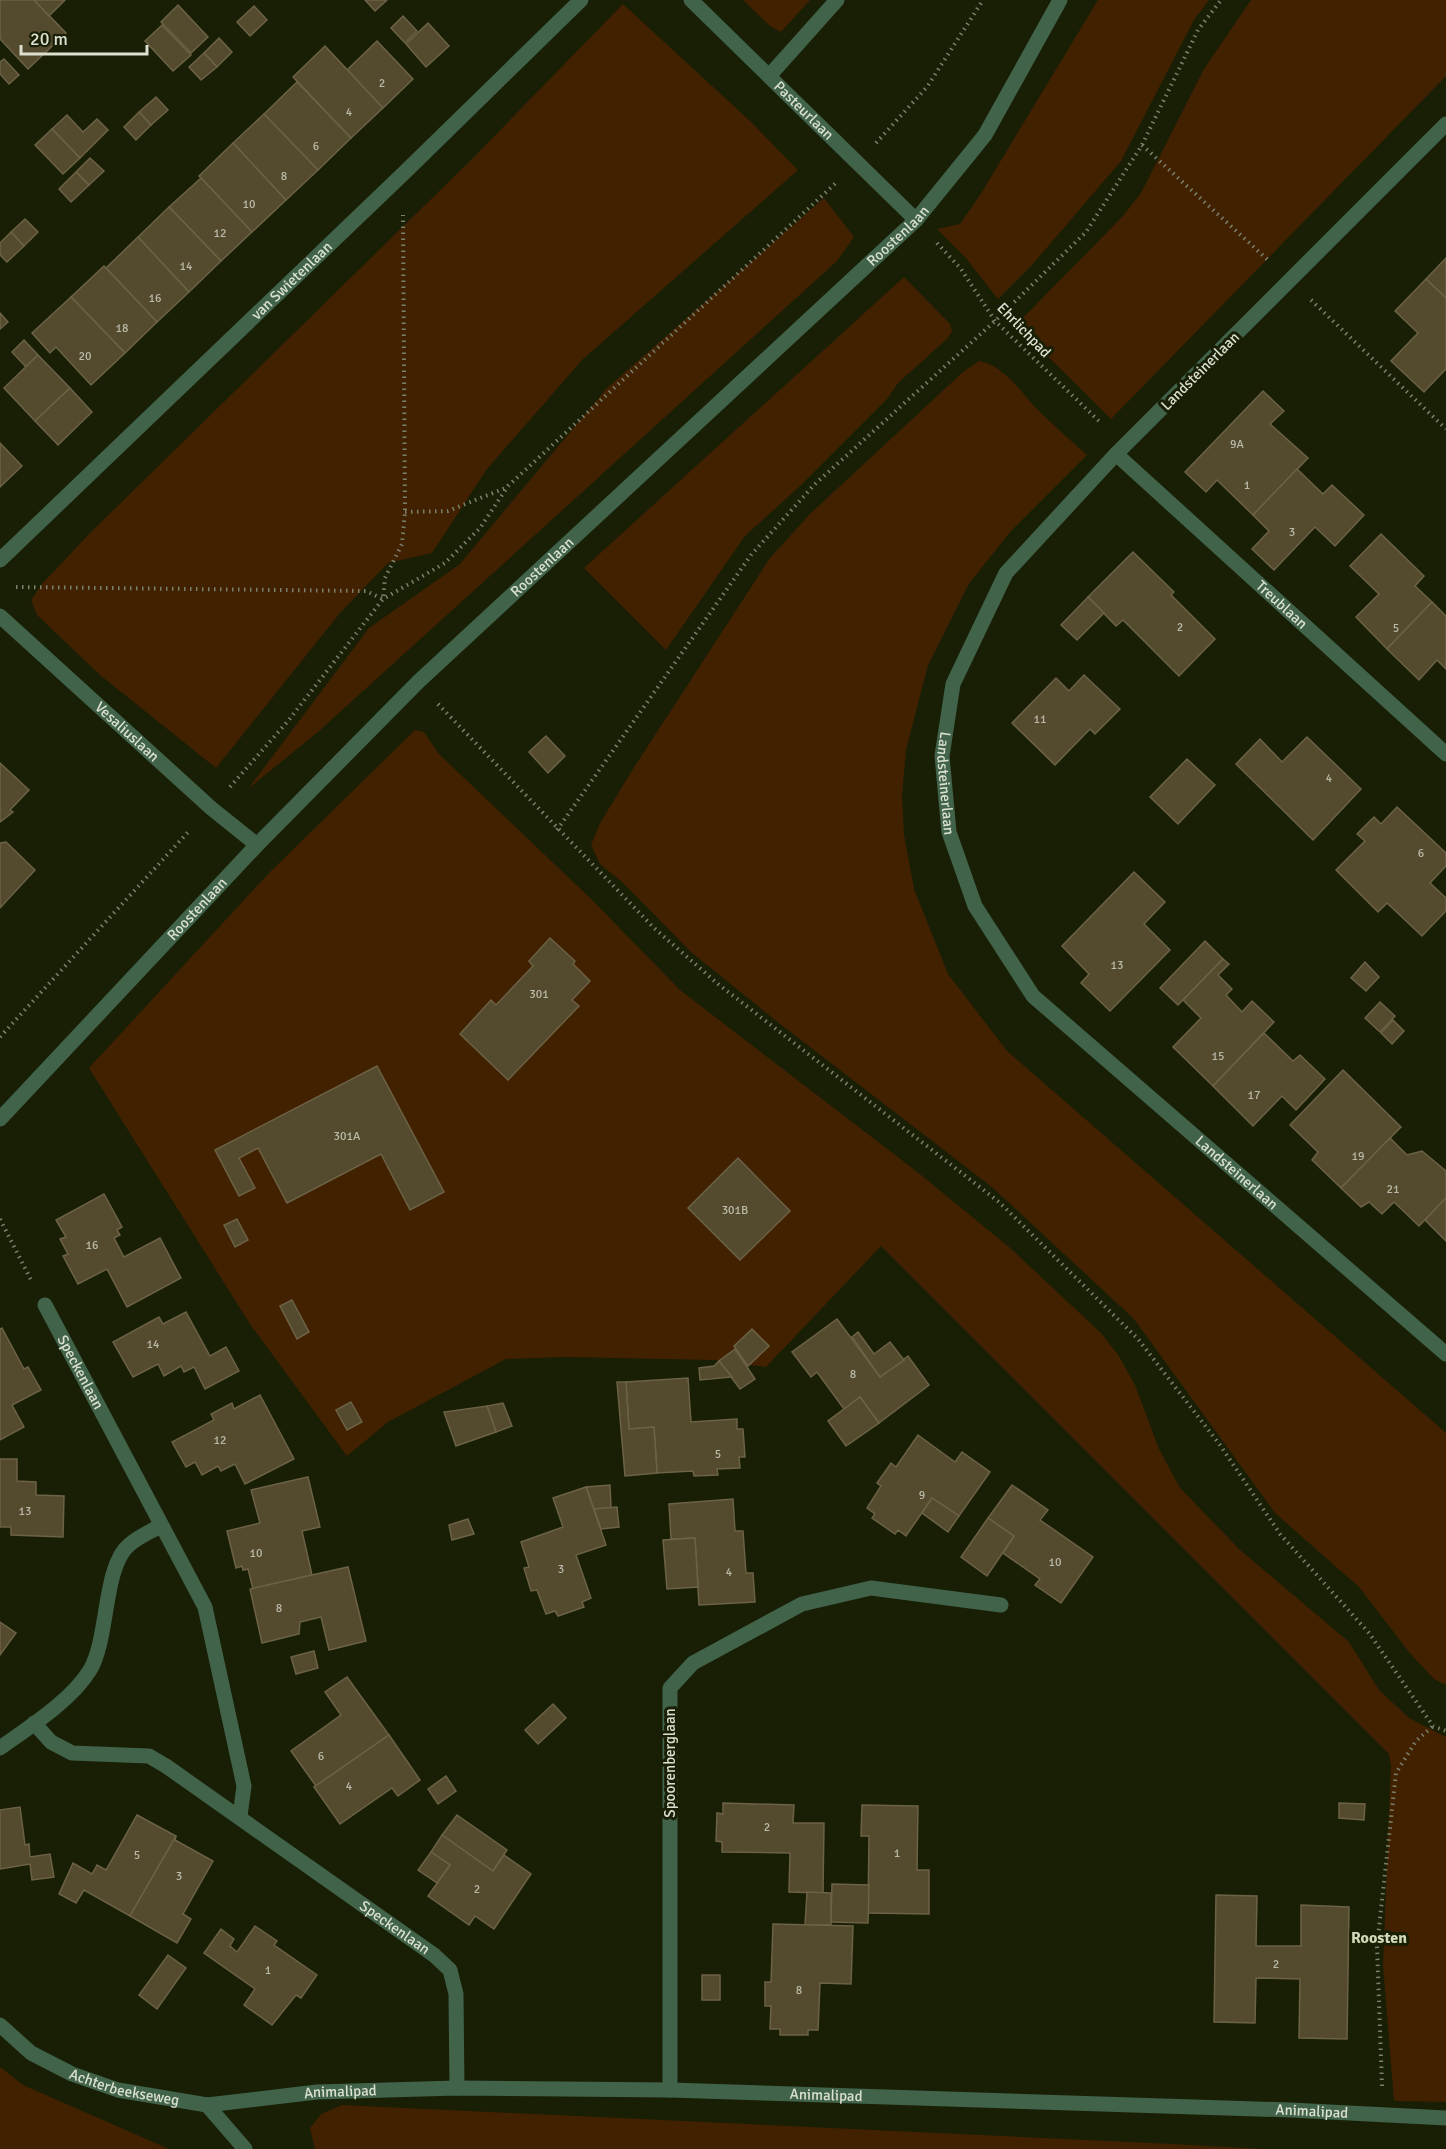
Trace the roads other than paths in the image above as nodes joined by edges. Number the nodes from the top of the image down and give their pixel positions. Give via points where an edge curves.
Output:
1 (580, 0) edge
2 (691, 0) edge
3 (837, 0) edge
4 (1060, 0) edge
5 (770, 75) junction
6 (1446, 124) edge
7 (916, 220) junction
8 (1116, 454) junction
9 (0, 560) edge
10 (0, 616) edge
11 (1446, 754) edge
12 (257, 845) junction
13 (0, 1119) edge
14 (45, 1305) road end
15 (1446, 1354) edge
16 (160, 1526) junction
17 (1001, 1605) dead end
18 (34, 1723) junction
19 (0, 1748) edge
20 (240, 1816) junction
21 (0, 2025) edge
22 (458, 2088) junction
23 (670, 2090) junction
24 (207, 2105) junction
25 (1446, 2118) edge
26 (245, 2149) edge

1 - 9 street, van Swietenlaan
2 - 5 street, Pasteurlaan
3 - 5 street
4 - 7 street, Roostenlaan via 985,135
5 - 7 street, Pasteurlaan
6 - 8 street, Landsteinerlaan
7 - 12 street, Roostenlaan via 418,682
8 - 11 street, Treublaan
8 - 15 street, Landsteinerlaan via 1006,573 953,684 942,756 949,832 975,906 1033,996
10 - 12 street, Vesaliuslaan
12 - 13 street, Roostenlaan
14 - 16 street, Speckenlaan
16 - 18 street via 129,1545 117,1559 99,1650 90,1671
16 - 20 street, Speckenlaan via 205,1607 244,1786
17 - 23 street, Spoorenberglaan via 870,1588 802,1604 693,1663 670,1688
18 - 19 street
18 - 20 street, Speckenlaan via 51,1742 72,1753 148,1756
20 - 22 street, Speckenlaan via 450,1970 456,1994
21 - 24 street, Achterbeekseweg via 31,2053 72,2074 118,2090
22 - 23 street, Animalipad
22 - 24 street, Animalipad via 317,2092
23 - 25 street, Animalipad
24 - 26 street

